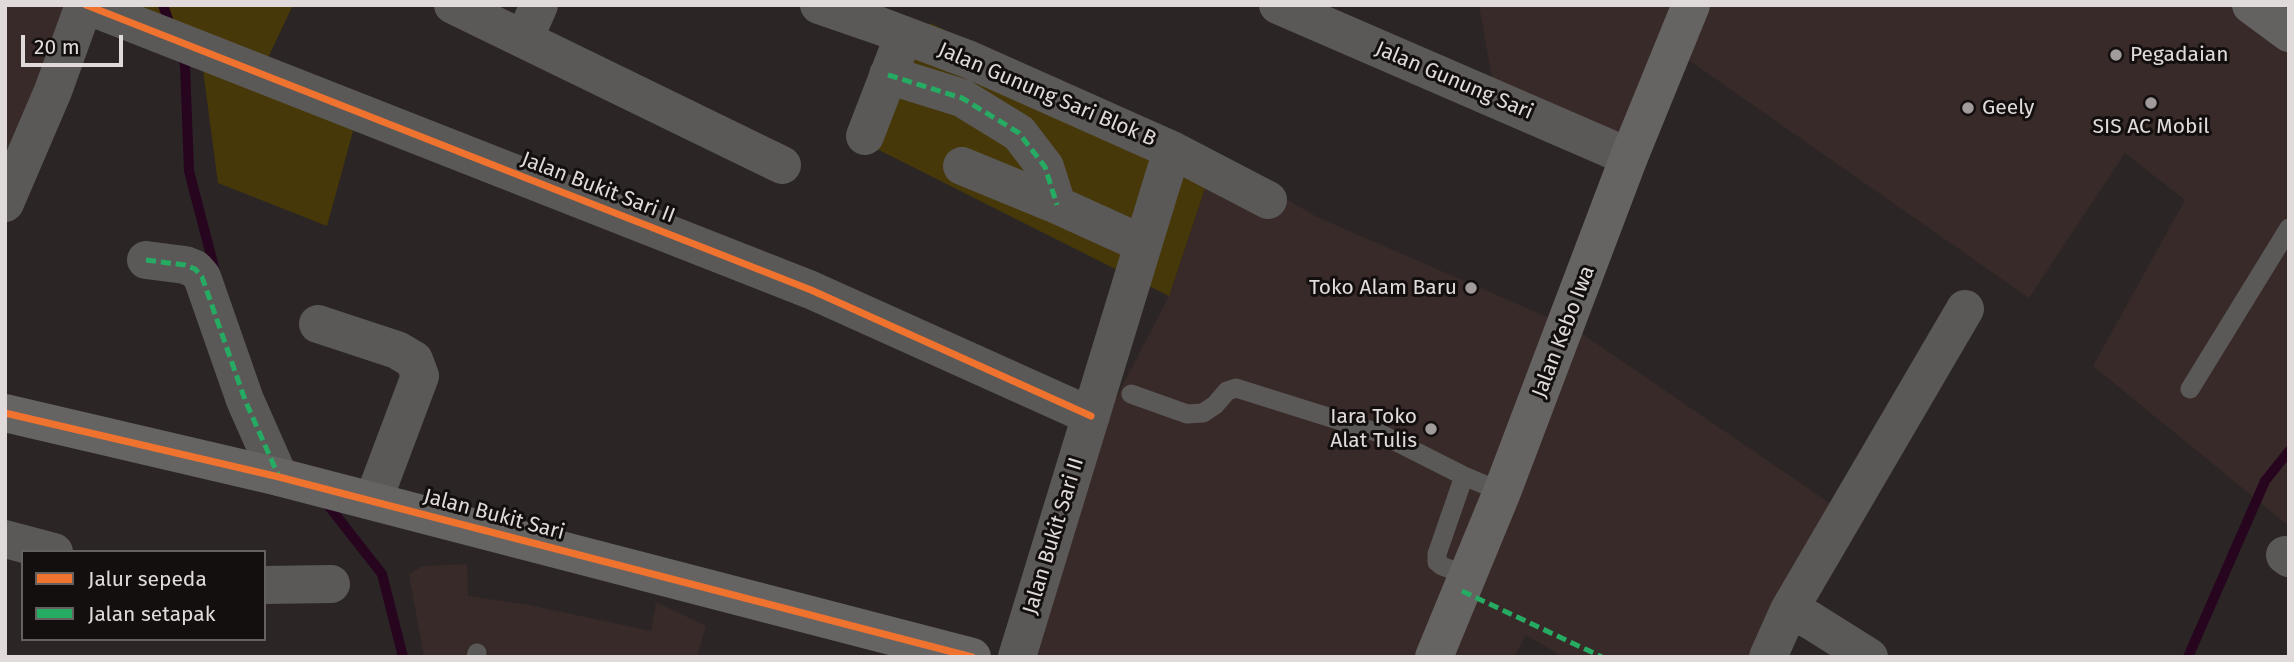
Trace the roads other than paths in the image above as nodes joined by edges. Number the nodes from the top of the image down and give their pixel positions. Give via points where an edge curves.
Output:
1 (85, 5) edge
2 (453, 5) edge
3 (539, 5) edge
4 (819, 5) edge
5 (1278, 5) edge
6 (1691, 5) edge
7 (2251, 5) edge
8 (2289, 33) edge
9 (904, 35) junction
10 (524, 39) junction
11 (888, 75) junction
12 (865, 136) dead end
13 (1172, 150) junction
14 (1629, 157) junction
15 (782, 165) dead end
16 (962, 166) dead end
17 (1268, 200) dead end
18 (5, 203) edge
19 (1057, 205) junction
20 (2289, 228) edge
21 (1143, 244) junction
22 (146, 260) dead end
23 (1965, 309) dead end
24 (318, 324) dead end
25 (2190, 389) dead end
26 (1131, 394) dead end
27 (5, 413) edge
28 (1091, 416) junction
29 (1464, 476) junction
30 (279, 477) junction
31 (1502, 492) junction
32 (373, 501) junction
33 (5, 540) edge
34 (46, 550) edge
35 (1468, 576) junction
36 (266, 584) edge
37 (331, 584) dead end
38 (1789, 610) junction
39 (972, 657) edge
40 (1017, 657) edge
41 (1434, 657) edge
42 (1768, 657) edge
43 (1869, 657) edge

1 - 18 street
1 - 28 street, Jalan Bukit Sari II via 811,290
2 - 10 street
3 - 10 street
4 - 9 street, Jalan Gunung Sari Blok B
5 - 14 street, Jalan Gunung Sari
6 - 14 street, Jalan Kebo Iwa
7 - 8 main road
9 - 11 street
9 - 13 street, Jalan Gunung Sari Blok B
10 - 15 street
11 - 12 street
11 - 19 street via 962,97 1019,133 1045,167
13 - 17 street, Jalan Gunung Sari Blok B
13 - 21 street, Jalan Bukit Sari II
14 - 31 street, Jalan Kebo Iwa
16 - 19 street
19 - 21 street
20 - 25 lane
21 - 28 street, Jalan Bukit Sari II
22 - 30 street via 185,265 202,277 245,400
23 - 38 street
24 - 32 street via 397,349 414,360 420,376
26 - 29 lane via 1188,414 1203,413 1236,388 1380,433
27 - 30 street, Jalan Bukit Sari
28 - 40 street, Jalan Bukit Sari II
29 - 31 lane
29 - 35 lane via 1437,562
30 - 32 street, Jalan Bukit Sari
31 - 35 street, Jalan Kebo Iwa
32 - 39 street, Jalan Bukit Sari
33 - 34 street
35 - 41 street, Jalan Kebo Iwa
36 - 37 street
38 - 42 street
38 - 43 street

